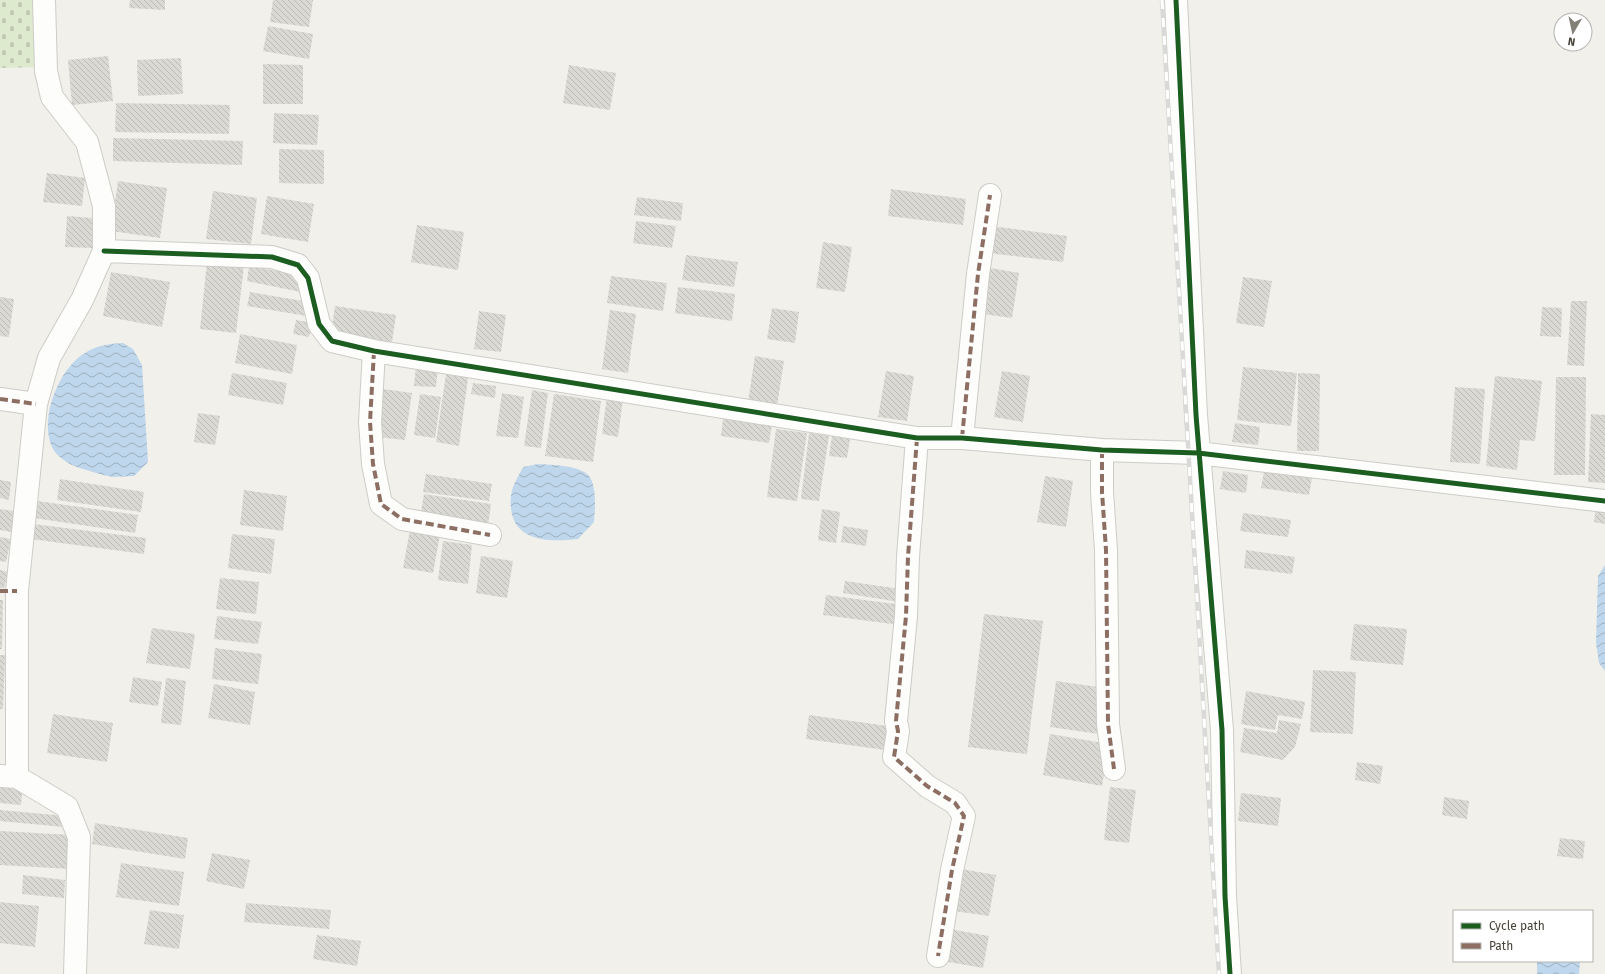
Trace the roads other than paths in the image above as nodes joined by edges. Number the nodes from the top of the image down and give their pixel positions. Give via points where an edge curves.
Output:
1 (44, 0) edge
2 (1176, 0) edge
3 (990, 195) dead end
4 (104, 251) junction
5 (374, 351) junction
6 (0, 399) edge
7 (36, 404) junction
8 (917, 438) junction
9 (962, 438) junction
10 (1102, 450) junction
11 (1198, 453) junction
12 (1605, 502) edge
13 (490, 535) dead end
14 (9, 591) edge
15 (1114, 769) dead end
16 (9, 776) edge
17 (938, 956) dead end
18 (75, 974) edge
19 (1230, 974) edge

1 - 4 street via 46,71 52,96 87,142 104,206
2 - 11 street
3 - 9 street via 978,274
4 - 5 street via 272,257 298,265 308,278 319,324 332,341
4 - 7 street via 82,300 49,358
5 - 8 street
5 - 13 street via 370,422 381,504 402,519
6 - 7 street
7 - 14 street
8 - 9 street
8 - 17 street via 906,616 896,721 898,731 894,757 927,786 955,803 964,816
9 - 10 street
10 - 11 street
10 - 15 street via 1108,724
11 - 12 street
11 - 19 street via 1222,730 1225,896
14 - 16 street
16 - 18 street via 67,807 79,837

